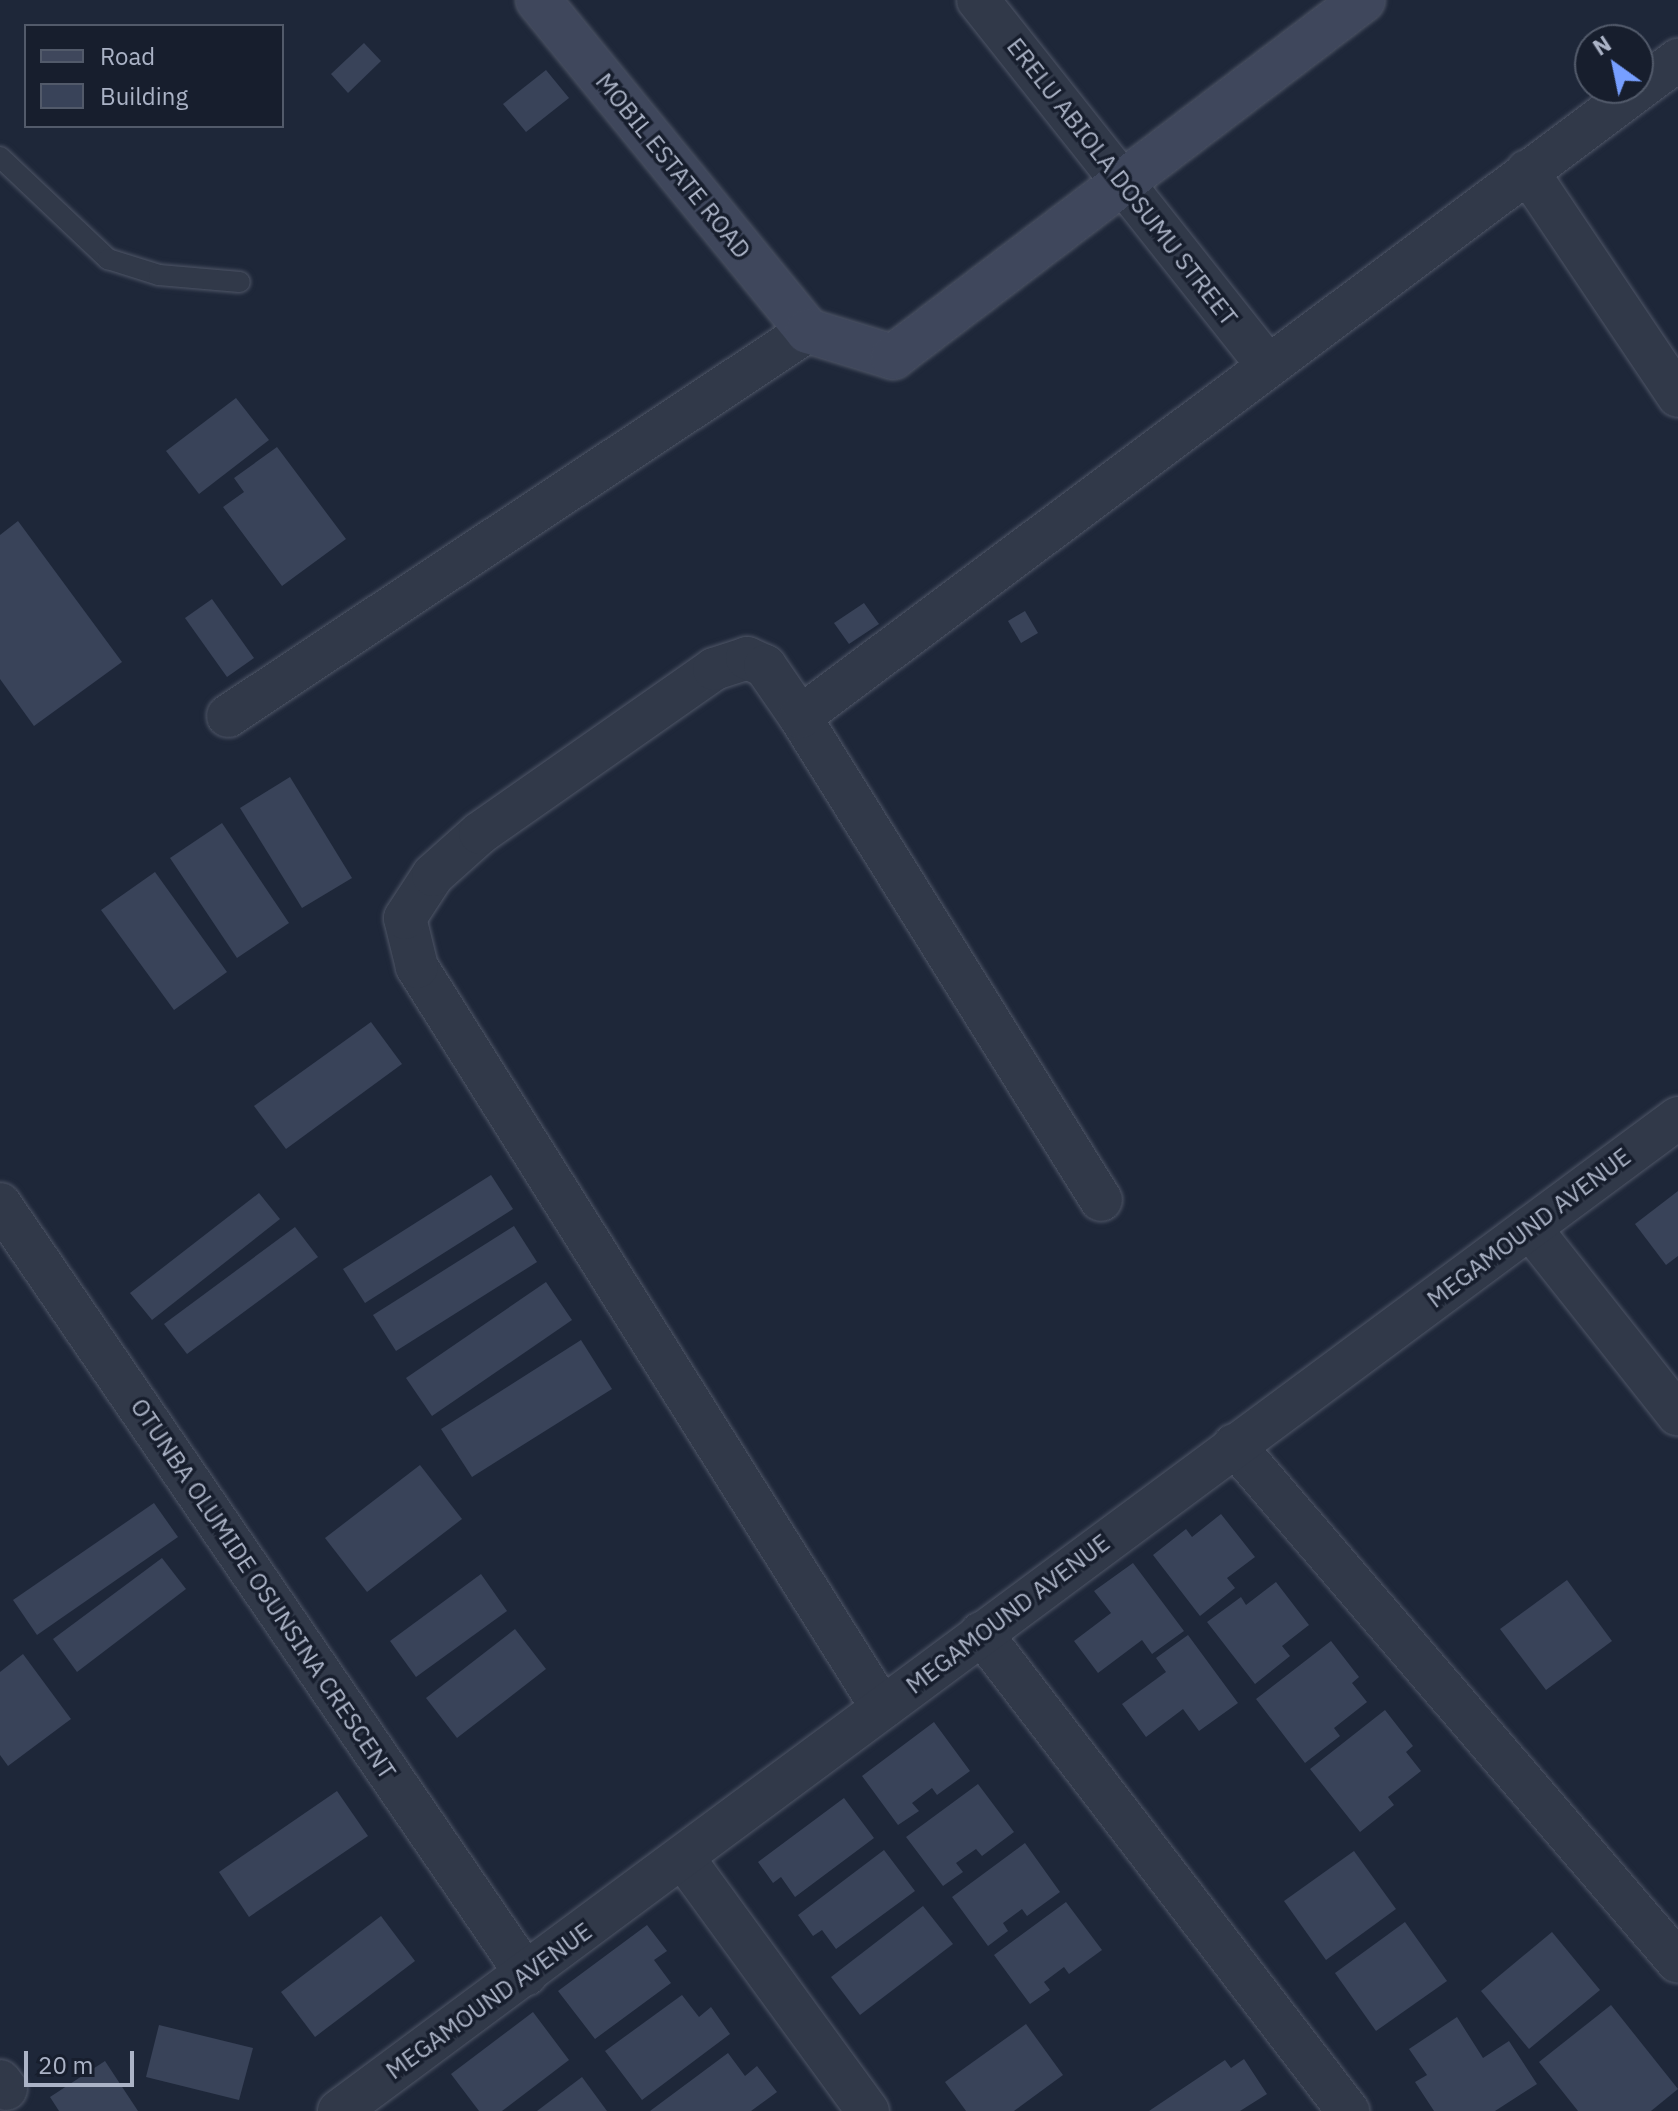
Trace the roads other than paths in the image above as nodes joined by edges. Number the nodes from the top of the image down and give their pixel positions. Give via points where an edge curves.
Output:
1 (538, 0) edge
2 (978, 0) edge
3 (1363, 0) edge
4 (1678, 60) edge
5 (0, 157) edge
6 (1527, 171) junction
7 (1121, 179) junction
8 (240, 282) dead end
9 (808, 331) junction
10 (1266, 364) junction
11 (1678, 396) edge
12 (228, 716) dead end
13 (800, 717) junction
14 (1678, 1118) edge
15 (1101, 1200) dead end
16 (0, 1204) edge
17 (1530, 1228) junction
18 (1678, 1415) edge
19 (1234, 1445) junction
20 (981, 1633) junction
21 (882, 1708) junction
22 (684, 1859) junction
23 (1678, 1962) edge
24 (526, 1974) junction
25 (361, 2105) edge
26 (868, 2111) edge
27 (1348, 2111) edge

1 - 9 street, MOBIL ESTATE ROAD
2 - 7 street, ERELU ABIOLA DOSUMU STREET
3 - 7 street
4 - 6 street
5 - 8 lane via 108,259 159,275
6 - 10 street
6 - 11 street
7 - 9 street via 893,357
7 - 10 street, ERELU ABIOLA DOSUMU STREET
9 - 12 street
10 - 13 street
13 - 15 street
13 - 21 street via 765,666 747,658 714,669 480,833 433,875 405,918 417,967
14 - 17 street, MEGAMOUND AVENUE
16 - 24 street, OTUNBA OLUMIDE OSUNSINA CRESCENT
17 - 18 street
17 - 19 street, MEGAMOUND AVENUE
19 - 20 street, MEGAMOUND AVENUE
19 - 23 street
20 - 21 street, MEGAMOUND AVENUE
20 - 27 street
21 - 22 street, MEGAMOUND AVENUE
22 - 24 street, MEGAMOUND AVENUE
22 - 26 street
24 - 25 street, MEGAMOUND AVENUE

